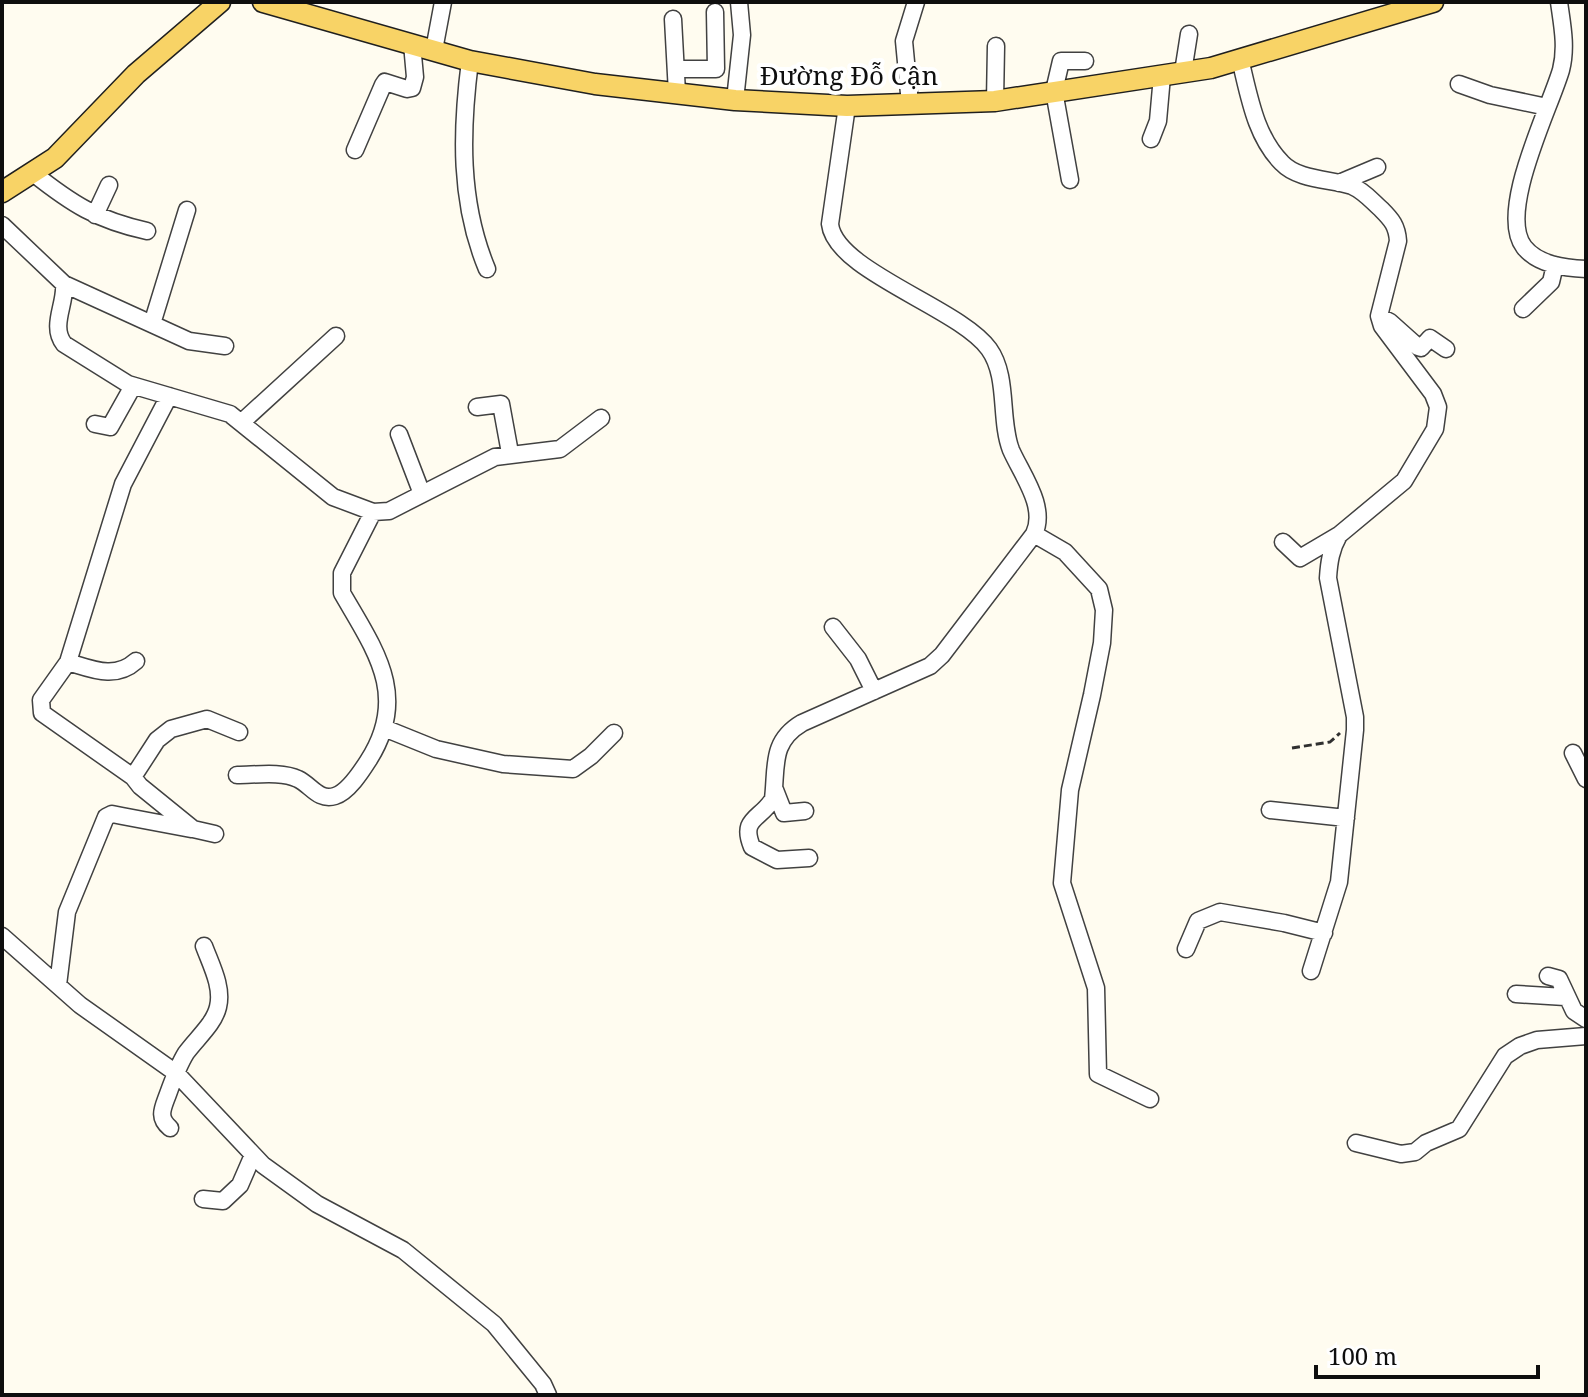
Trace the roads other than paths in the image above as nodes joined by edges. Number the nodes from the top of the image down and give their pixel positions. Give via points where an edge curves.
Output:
1 (220, 2) edge
2 (263, 2) edge
3 (443, 2) edge
4 (739, 2) edge
5 (906, 2) edge
6 (916, 2) edge
7 (1433, 2) edge
8 (1559, 2) edge
9 (715, 12) dead end
10 (673, 19) dead end
11 (906, 29) junction
12 (1189, 34) dead end
13 (412, 44) junction
14 (996, 46) dead end
15 (434, 50) junction
16 (1240, 59) junction
17 (470, 61) junction
18 (1085, 61) dead end
19 (676, 69) junction
20 (1183, 72) junction
21 (1162, 76) junction
22 (1459, 84) dead end
23 (1054, 91) junction
24 (677, 93) junction
25 (735, 100) junction
26 (995, 101) junction
27 (910, 104) junction
28 (847, 106) junction
29 (1547, 107) junction
30 (1151, 139) dead end
31 (355, 150) dead end
32 (1377, 167) dead end
33 (33, 173) junction
34 (1070, 180) dead end
35 (1339, 183) junction
36 (109, 185) dead end
37 (2, 192) edge
38 (187, 210) dead end
39 (95, 215) junction
40 (2, 225) edge
41 (147, 231) dead end
42 (1555, 265) junction
43 (487, 269) dead end
44 (1586, 269) edge
45 (64, 284) junction
46 (1523, 309) dead end
47 (1379, 316) junction
48 (152, 324) junction
49 (336, 336) dead end
50 (225, 346) dead end
51 (1446, 349) dead end
52 (133, 386) junction
53 (169, 396) junction
54 (477, 407) dead end
55 (601, 418) dead end
56 (242, 422) junction
57 (95, 424) dead end
58 (399, 434) dead end
59 (510, 453) junction
60 (422, 494) junction
61 (373, 512) junction
62 (1034, 534) junction
63 (1339, 535) junction
64 (1283, 542) dead end
65 (833, 627) dead end
66 (136, 661) dead end
67 (68, 662) junction
68 (874, 691) junction
69 (384, 728) junction
70 (239, 732) dead end
71 (614, 733) dead end
72 (1573, 753) dead end
73 (237, 775) dead end
74 (133, 777) junction
75 (1586, 779) edge
76 (774, 788) junction
77 (1270, 810) dead end
78 (805, 811) dead end
79 (1346, 818) junction
80 (193, 829) junction
81 (215, 834) dead end
82 (809, 858) dead end
83 (1324, 933) junction
84 (5, 943) edge
85 (204, 946) dead end
86 (1186, 949) dead end
87 (1311, 971) dead end
88 (1548, 976) dead end
89 (58, 985) junction
90 (1516, 994) dead end
91 (1565, 997) junction
92 (1586, 1019) edge
93 (1586, 1036) edge
94 (176, 1073) junction
95 (1150, 1099) dead end
96 (170, 1128) dead end
97 (1356, 1143) dead end
98 (253, 1155) junction
99 (203, 1199) dead end
100 (548, 1395) edge

1 - 33 main road
2 - 13 main road, Đường Đỗ Cận
3 - 15 street
4 - 25 street via 742,35
5 - 11 street
6 - 11 street
7 - 16 main road, Đường Đỗ Cận
8 - 29 street via 1564,56
9 - 19 street via 716,69
10 - 19 street
11 - 27 street
12 - 20 street
13 - 15 main road, Đường Đỗ Cận
13 - 31 street via 412,88 385,82
14 - 26 street
15 - 17 main road, Đường Đỗ Cận
16 - 20 main road, Đường Đỗ Cận
16 - 35 street via 1254,115 1279,160 1297,173
17 - 24 main road, Đường Đỗ Cận
17 - 43 street via 463,164 475,240
18 - 23 street via 1061,61
19 - 24 street
20 - 21 main road, Đường Đỗ Cận
21 - 23 main road, Đường Đỗ Cận
21 - 30 street
22 - 29 street
23 - 26 main road, Đường Đỗ Cận
23 - 34 street
24 - 25 main road, Đường Đỗ Cận
25 - 28 main road, Đường Đỗ Cận
26 - 27 main road, Đường Đỗ Cận
27 - 28 main road, Đường Đỗ Cận
28 - 62 street via 831,235 861,263 976,334 991,351 1010,446 1038,510
29 - 42 street via 1517,204 1516,227 1524,247
32 - 35 street
33 - 37 main road
33 - 39 street
35 - 47 street via 1363,192 1397,230
36 - 39 street
38 - 48 street
39 - 41 street
40 - 45 street
42 - 44 street
42 - 46 street via 1551,282
45 - 48 street
45 - 52 street via 58,336
47 - 51 street via 1418,347 1430,338
47 - 63 street via 1433,394 1438,419 1404,481
48 - 50 street via 189,341
49 - 56 street
52 - 53 street
52 - 57 street via 110,427
53 - 56 street
53 - 67 street via 117,497
54 - 59 street via 501,404
55 - 59 street via 560,449
56 - 61 street via 325,491
58 - 60 street
59 - 60 street
60 - 61 street via 389,511
61 - 69 street via 340,583 380,658 388,711
62 - 68 street via 942,655
62 - 95 street via 1065,552 1099,589 1104,610 1102,643 1070,790 1062,883 1096,988 1098,1074
63 - 64 street via 1300,558
63 - 79 street via 1328,578 1355,717
65 - 68 street
66 - 67 street via 127,669 102,671
67 - 74 street via 41,700 42,713
68 - 76 street via 789,731 780,742
69 - 71 street via 436,749 503,764 573,769
69 - 73 street via 363,770 333,797 315,793 295,777
70 - 74 street via 207,719 171,729 157,740
72 - 75 street
74 - 80 street
76 - 78 street via 784,813
76 - 82 street via 769,807 748,827 752,847 777,860
77 - 79 street
79 - 83 street via 1339,882
80 - 81 street
80 - 89 street via 106,817 67,912
83 - 86 street via 1220,912 1198,921
83 - 87 street
84 - 89 street
85 - 94 street via 221,994 219,1005
88 - 91 street via 1559,979
89 - 94 street
90 - 91 street
91 - 92 street
93 - 97 street via 1537,1040 1505,1056 1459,1129 1415,1152 1401,1154
94 - 96 street via 161,1113
94 - 98 street
98 - 99 street via 234,1193 223,1201
98 - 100 street via 317,1204 423,1265 494,1324

